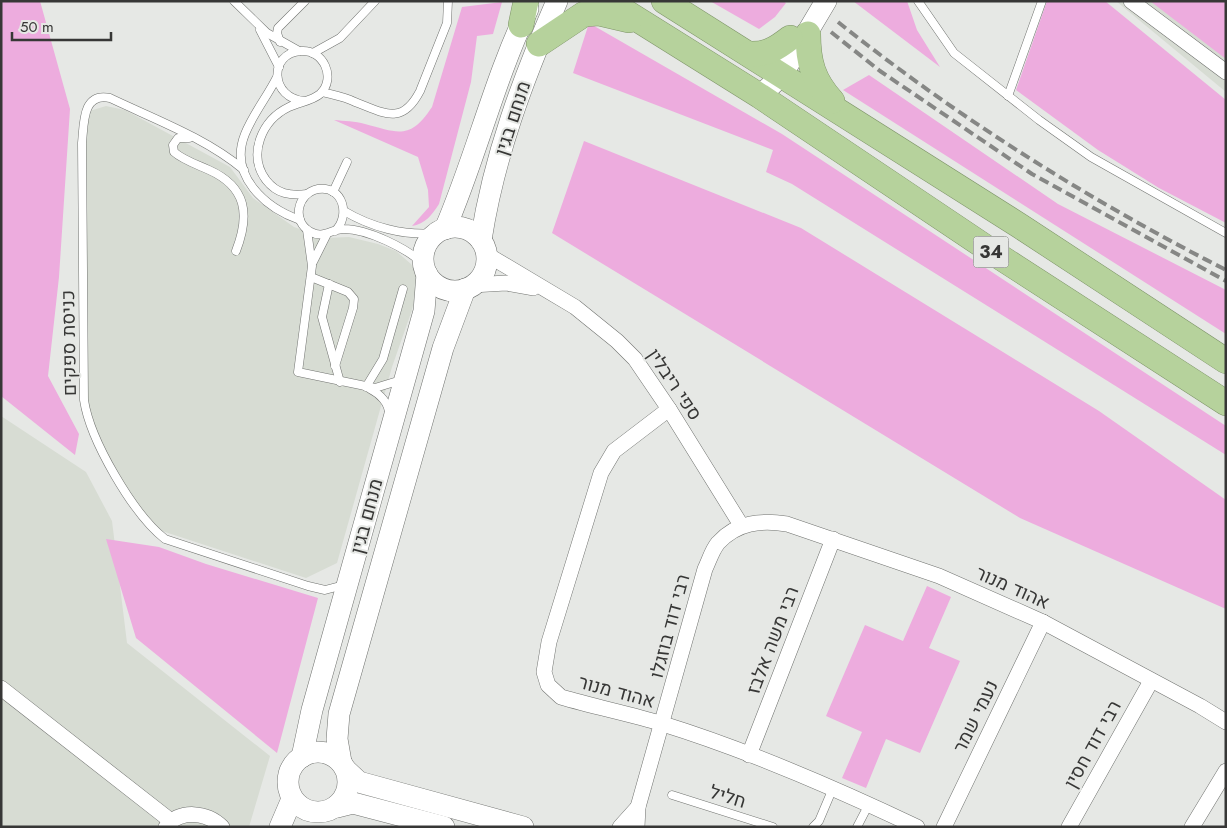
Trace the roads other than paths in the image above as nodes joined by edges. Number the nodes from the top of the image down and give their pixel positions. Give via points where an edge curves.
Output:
1 (234, 1) edge
2 (305, 1) edge
3 (375, 1) edge
4 (448, 1) edge
5 (526, 1) edge
6 (532, 1) edge
7 (557, 1) edge
8 (608, 1) edge
9 (664, 1) edge
10 (814, 1) edge
11 (826, 1) edge
12 (918, 1) edge
13 (1042, 1) edge
14 (1131, 1) edge
15 (642, 23) junction
16 (520, 25) junction
17 (257, 26) junction
18 (799, 36) junction
19 (280, 42) junction
20 (539, 44) junction
21 (299, 51) junction
22 (313, 53) junction
23 (767, 65) junction
24 (279, 66) junction
25 (1226, 72) edge
26 (277, 77) junction
27 (322, 92) junction
28 (760, 96) junction
29 (1008, 96) junction
30 (305, 101) junction
31 (842, 113) junction
32 (193, 139) junction
33 (347, 162) dead end
34 (244, 170) junction
35 (334, 192) junction
36 (307, 194) junction
37 (344, 211) junction
38 (300, 220) junction
39 (306, 230) junction
40 (440, 231) junction
41 (331, 232) junction
42 (1226, 232) edge
43 (483, 247) junction
44 (236, 251) dead end
45 (312, 266) junction
46 (425, 269) junction
47 (311, 277) junction
48 (329, 284) junction
49 (469, 287) junction
50 (403, 289) dead end
51 (546, 290) junction
52 (1226, 361) edge
53 (335, 366) junction
54 (406, 375) junction
55 (340, 382) junction
56 (366, 387) junction
57 (1226, 403) edge
58 (670, 409) junction
59 (389, 432) junction
60 (741, 525) junction
61 (833, 539) junction
62 (350, 578) junction
63 (1043, 622) junction
64 (1151, 681) junction
65 (1, 688) edge
66 (1226, 722) edge
67 (663, 724) junction
68 (749, 755) junction
69 (302, 757) junction
70 (344, 766) junction
71 (1226, 771) edge
72 (833, 788) junction
73 (672, 796) dead end
74 (292, 799) junction
75 (869, 804) junction
76 (638, 807) junction
77 (323, 815) edge
78 (168, 824) edge
79 (222, 827) edge
80 (280, 827) edge
81 (444, 827) edge
82 (523, 827) edge
83 (620, 827) edge
84 (637, 827) edge
85 (773, 827) edge
86 (813, 827) edge
87 (857, 827) edge
88 (917, 827) edge
89 (944, 827) edge
90 (1069, 827) edge
91 (1192, 827) edge

1 - 17 lane
2 - 19 lane via 278,28
3 - 22 lane via 340,38
4 - 27 lane via 447,23 420,91 405,112 389,114
5 - 16 highway
6 - 16 main road, מנחם בגין
7 - 20 main road, מנחם בגין
8 - 15 highway, 34
9 - 23 highway, 34
10 - 18 main road
11 - 18 main road
12 - 29 lane via 954,53
13 - 29 lane
14 - 25 street
15 - 20 highway via 599,13 584,14
15 - 28 highway, 34
16 - 40 main road, מנחם בגין
17 - 19 lane
17 - 24 lane
18 - 23 main road
18 - 23 highway via 761,54
18 - 31 highway via 816,80
19 - 21 lane
20 - 43 main road, מנחם בגין via 517,97 492,178
21 - 22 lane
21 - 24 lane via 286,56
22 - 27 lane via 320,58 327,72
23 - 28 main road
23 - 31 highway, 34
24 - 26 lane
26 - 30 lane via 282,92
26 - 34 lane via 244,136
27 - 30 lane
28 - 57 highway, 34
29 - 42 lane via 1091,157
30 - 36 lane via 270,121 262,132 257,154 262,175 276,190 290,195
31 - 52 highway, 34
32 - 34 lane, כניסת ספקים
32 - 44 lane via 178,138 173,145 174,152 225,179 241,199 245,214 244,230
32 - 62 lane, כניסת ספקים via 110,98 102,96 91,101 86,109 82,177 84,400 88,420 132,502 148,524 165,539 325,590 344,585
33 - 35 lane
34 - 38 lane via 251,186 266,203
35 - 36 lane via 321,189
35 - 37 lane
36 - 38 lane via 299,207
37 - 40 lane via 368,224 400,232
37 - 41 lane via 342,221
38 - 39 lane
39 - 41 lane via 316,234
39 - 45 lane
40 - 43 main road via 456,227 466,229
40 - 46 main road via 424,250
41 - 45 lane via 319,247
41 - 46 lane via 350,230 397,244 412,253
43 - 49 main road via 484,269
43 - 51 street, ספי ריבלין
45 - 47 lane
46 - 49 main road via 442,287 456,290
46 - 54 main road, מנחם בגין via 424,311
47 - 48 lane
47 - 55 lane via 298,372
48 - 53 lane via 322,317
48 - 53 lane via 348,292 354,299
49 - 51 street, ספי ריבלין via 506,283
49 - 70 main road, מנחם בגין via 444,348 339,714 337,739
50 - 56 lane via 383,359
51 - 58 street, ספי ריבלין via 574,307 636,359
53 - 55 lane
54 - 56 lane via 391,384
54 - 59 main road, מנחם בגין
55 - 56 lane
56 - 59 lane via 381,396 389,410
58 - 60 street, ספי ריבלין
58 - 67 street, אהוד מנור via 614,450 601,473 549,642 544,672 548,685 561,697
59 - 62 main road, מנחם בגין
60 - 61 street, אהוד מנור via 765,521 780,523
60 - 67 street, רבי דוד בוזגלו via 717,544 705,569
61 - 63 street, אהוד מנור via 939,576
61 - 68 street, רבי משה אלבז
62 - 69 main road, מנחם בגין via 312,710
63 - 64 street, אהוד מנור
63 - 89 street, נעמי שמר
64 - 66 street, אהוד מנור
64 - 90 street, רבי דוד חסין
65 - 78 street
67 - 68 street, אהוד מנור
67 - 76 street, רבי דוד בוזגלו
68 - 72 street, אהוד מנור
69 - 70 main road via 324,754
69 - 74 main road via 290,769 288,776 288,792
70 - 77 main road via 349,777 347,794
70 - 82 main road via 359,782
71 - 91 street
72 - 75 street, אהוד מנור
72 - 86 lane via 819,821
73 - 85 lane, חליל
74 - 77 main road
74 - 80 main road
75 - 87 lane
75 - 88 street, אהוד מנור
76 - 83 street, רבי דוד בוזגלו
76 - 84 street, רבי דוד בוזגלו
77 - 81 main road via 353,803
78 - 79 street via 189,815 205,815

